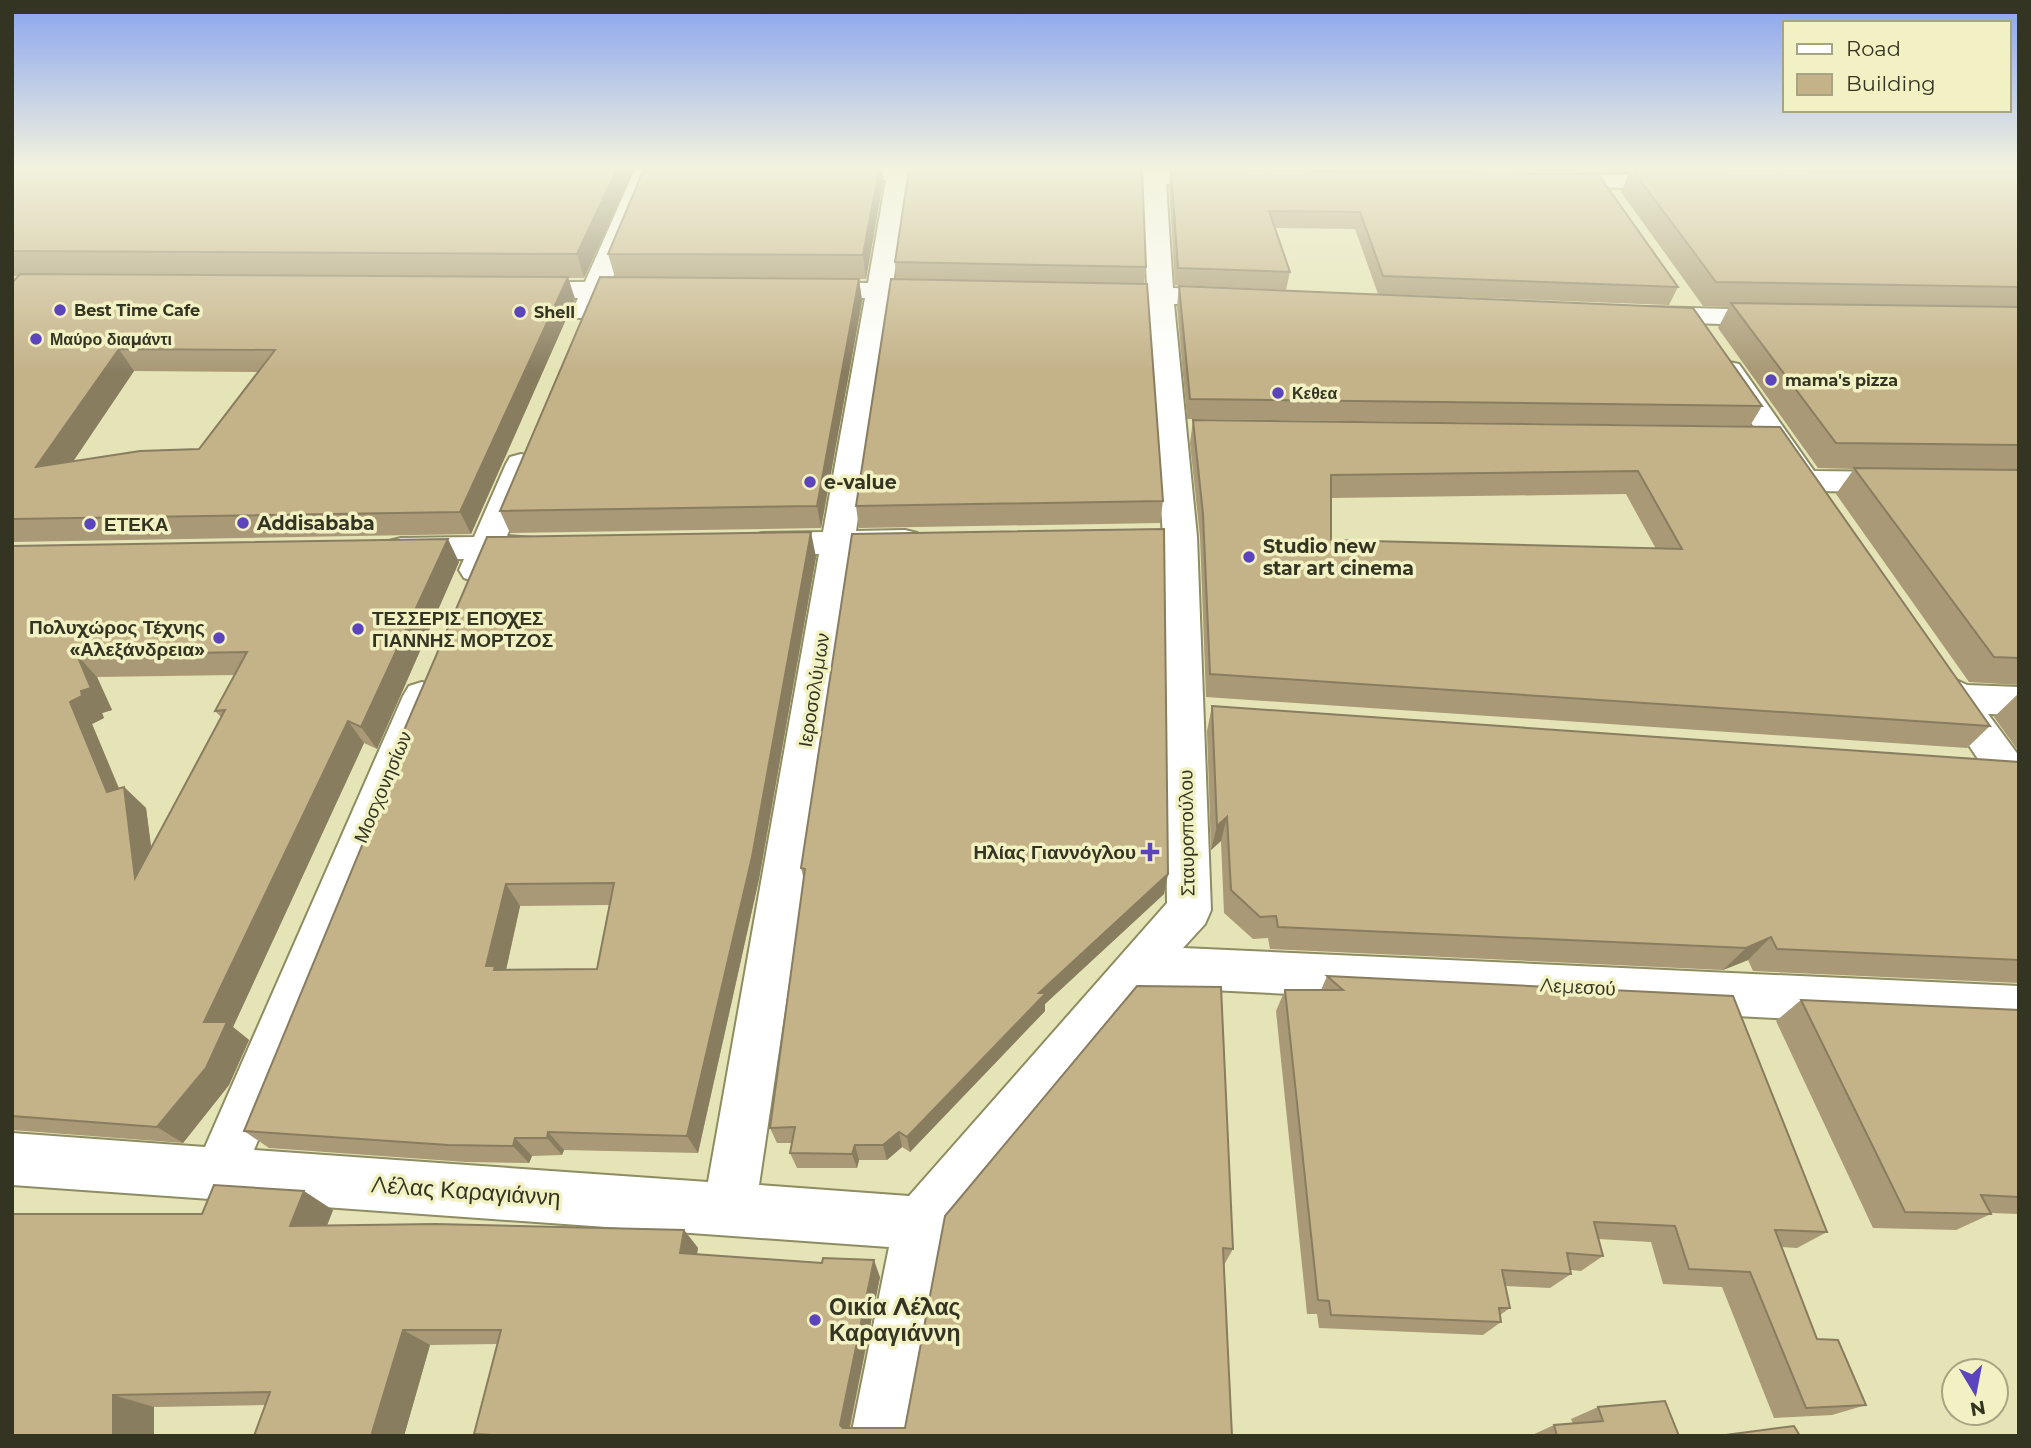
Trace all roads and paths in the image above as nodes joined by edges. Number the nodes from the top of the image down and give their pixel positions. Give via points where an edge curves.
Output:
1 (618, 237) edge
2 (888, 237) edge
3 (1157, 237) edge
4 (1669, 283) edge
5 (498, 289) edge
6 (595, 290) junction
7 (676, 290) edge
8 (784, 290) edge
9 (879, 290) junction
10 (973, 292) edge
11 (1066, 293) edge
12 (1160, 295) junction
13 (1255, 299) edge
14 (1624, 314) edge
15 (1693, 317) junction
16 (1801, 318) edge
17 (573, 342) edge
18 (535, 432) edge
19 (1736, 438) edge
20 (1777, 438) junction
21 (1926, 482) edge
22 (933, 541) edge
23 (838, 542) junction
24 (729, 544) edge
25 (567, 546) edge
26 (485, 548) junction
27 (374, 549) edge
28 (464, 599) edge
29 (436, 663) edge
30 (1934, 664) edge
31 (1957, 699) junction
32 (2019, 701) edge
33 (1184, 712) junction
34 (1226, 715) edge
35 (1964, 766) edge
36 (2012, 778) edge
37 (1138, 966) junction
38 (2019, 1008) edge
39 (12, 1159) edge
40 (219, 1174) junction
41 (729, 1210) junction
42 (920, 1223) junction
43 (880, 1436) edge

1 - 6 street
2 - 9 street, Ιεροσολύμων
3 - 12 street, Σταυροπούλου
4 - 15 street
5 - 6 street
6 - 7 street
6 - 17 street
8 - 9 street
9 - 10 street
9 - 23 street, Ιεροσολύμων
11 - 12 street
12 - 13 street
12 - 33 street, Σταυροπούλου via 1186,432 1166,537
14 - 15 street
15 - 16 street
15 - 20 street
18 - 26 street
19 - 20 street
20 - 21 street via 1814,493
22 - 23 street
23 - 24 street
23 - 41 street, Ιεροσολύμων
25 - 26 street
26 - 27 street
26 - 28 street
29 - 40 street, Μοσχονησίων
30 - 31 street
31 - 32 street
31 - 36 street
33 - 34 street
33 - 37 street, Σταυροπούλου via 1189,910
35 - 36 street
37 - 38 street, Λεμεσού
37 - 42 street, Σταυροπούλου
39 - 40 street, Λέλας Καραγιάννη
40 - 41 street, Λέλας Καραγιάννη
41 - 42 street, Λέλας Καραγιάννη
42 - 43 street, Σταυροπούλου

